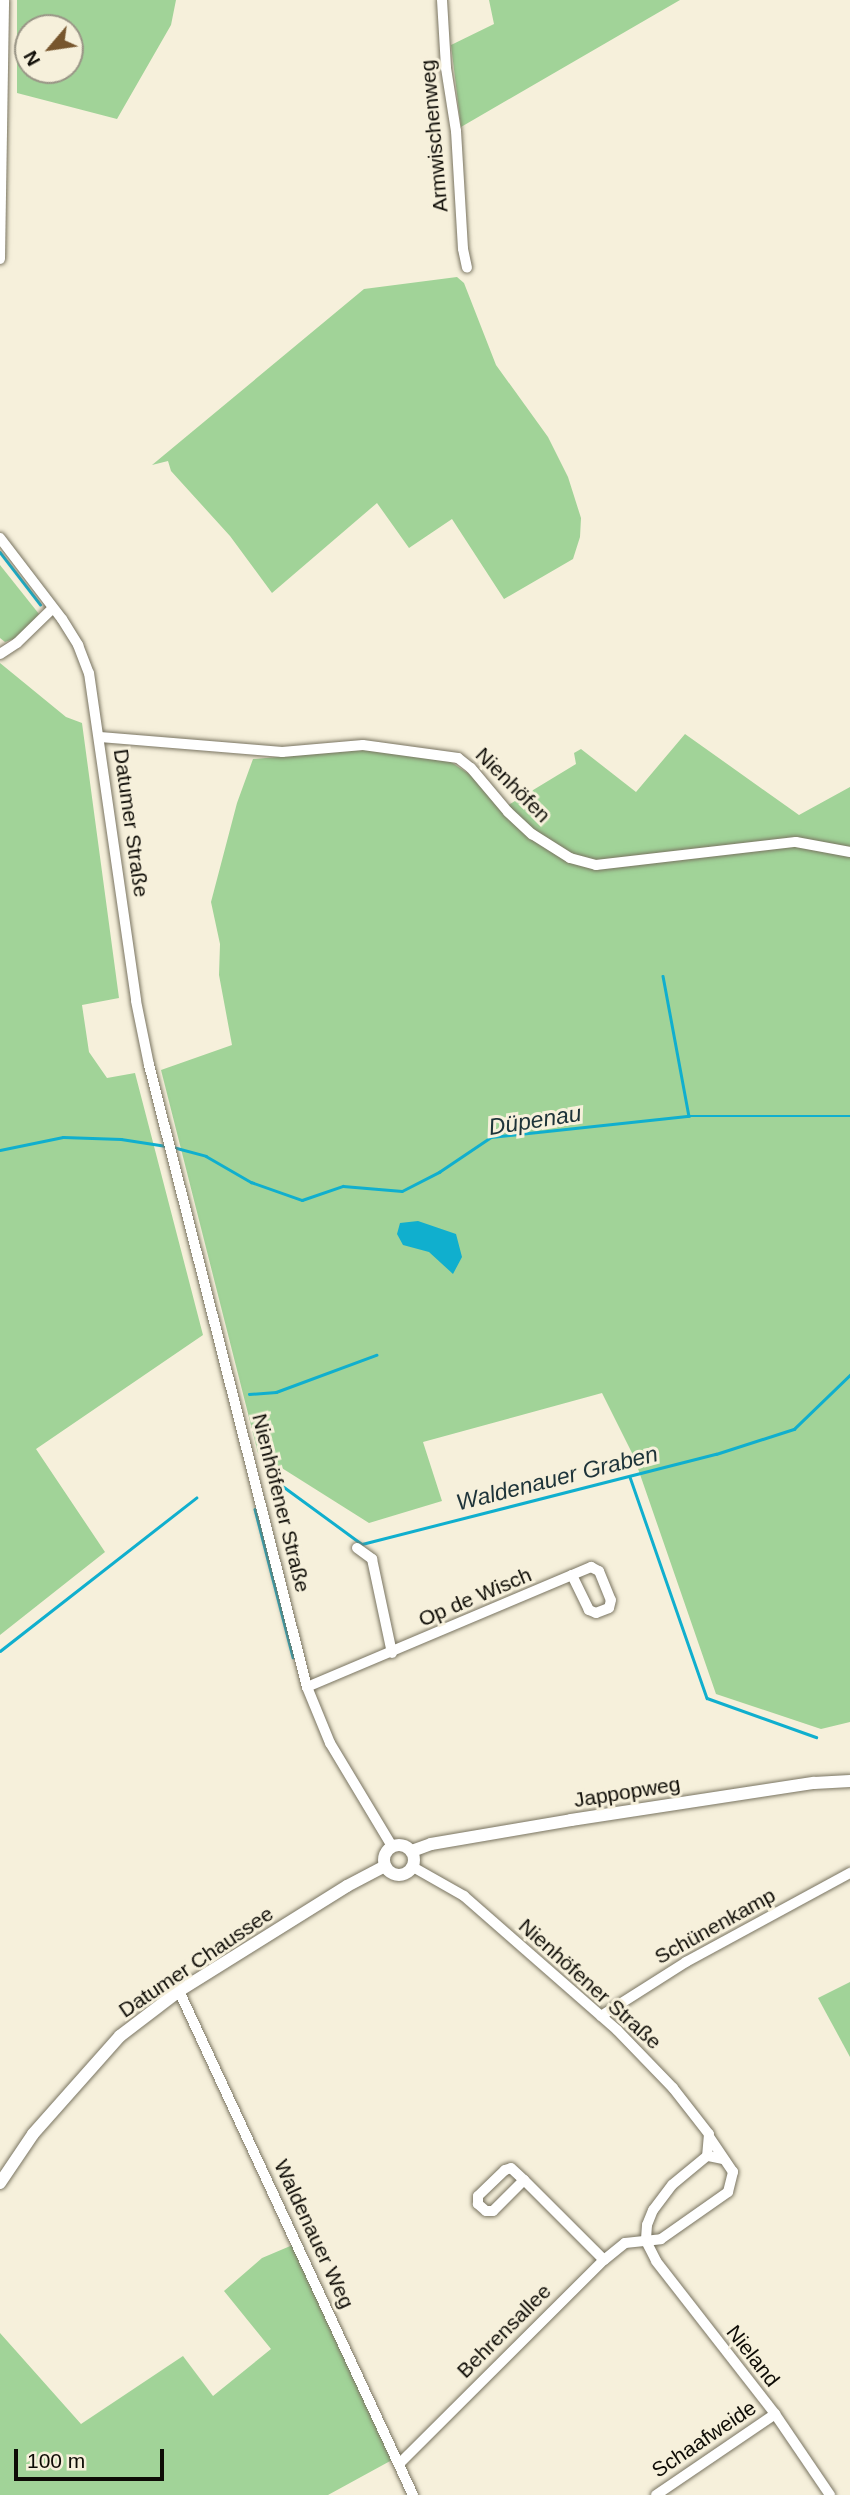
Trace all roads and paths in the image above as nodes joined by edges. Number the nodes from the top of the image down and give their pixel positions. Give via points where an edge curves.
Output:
1 (4, 0) edge
2 (442, 0) edge
3 (0, 259) edge
4 (467, 268) dead end
5 (0, 538) edge
6 (53, 608) junction
7 (0, 654) edge
8 (100, 737) junction
9 (850, 852) edge
10 (171, 1154) joint
11 (357, 1548) dead end
12 (572, 1575) junction
13 (393, 1653) junction
14 (307, 1687) junction
15 (850, 1781) edge
16 (392, 1846) junction
17 (412, 1852) junction
18 (385, 1866) junction
19 (412, 1867) junction
20 (850, 1873) edge
21 (179, 1991) junction
22 (601, 2016) junction
23 (710, 2138) junction
24 (707, 2156) junction
25 (723, 2159) junction
26 (524, 2180) junction
27 (0, 2183) edge
28 (646, 2241) junction
29 (604, 2260) junction
30 (775, 2414) junction
31 (399, 2464) junction
32 (413, 2495) edge
33 (656, 2495) edge
34 (830, 2495) edge

1 - 3 street
2 - 4 street, Armwischenweg
5 - 6 street, Datumer Straße
6 - 7 street
6 - 8 street, Datumer Straße via 78,645 89,673
8 - 9 street, Nienhöfen via 282,752 363,745 450,756 471,768 532,834 570,858 596,866 796,842
8 - 10 street, Datumer Straße via 136,1000
10 - 14 street, Nienhöfener Straße
11 - 13 street, Op de Wisch via 372,1559
12 - 12 street, Op de Wisch via 589,1610 596,1613 608,1608 611,1600 599,1571 591,1567
12 - 13 street, Op de Wisch
13 - 14 street, Op de Wisch
14 - 16 street, Nienhöfener Straße via 330,1742
15 - 17 street, Jappopweg via 788,1786 572,1820 431,1844
16 - 17 street via 403,1845
16 - 18 street via 386,1851
17 - 19 street
18 - 19 street via 398,1875
18 - 21 street, Datumer Chaussee
19 - 22 street, Nienhöfener Straße via 464,1896
20 - 22 street, Schünenkamp via 686,1962
21 - 27 street, Datumer Chaussee via 107,2049 33,2134
21 - 31 street, Waldenauer Weg
22 - 23 street, Nienhöfener Straße via 673,2088
23 - 24 street
23 - 25 street, Nienhöfener Straße
24 - 25 street
24 - 28 street via 661,2197 647,2225
25 - 28 street, Behrensallee via 733,2172 728,2192 661,2239
26 - 26 street via 511,2168 505,2170 478,2196 478,2204 493,2211
26 - 29 street
28 - 29 street, Behrensallee via 625,2243
28 - 30 street, Nieland via 656,2261
29 - 31 street, Behrensallee
30 - 33 street, Schaafweide
30 - 34 street, Nieland
31 - 32 street, Waldenauer Weg

